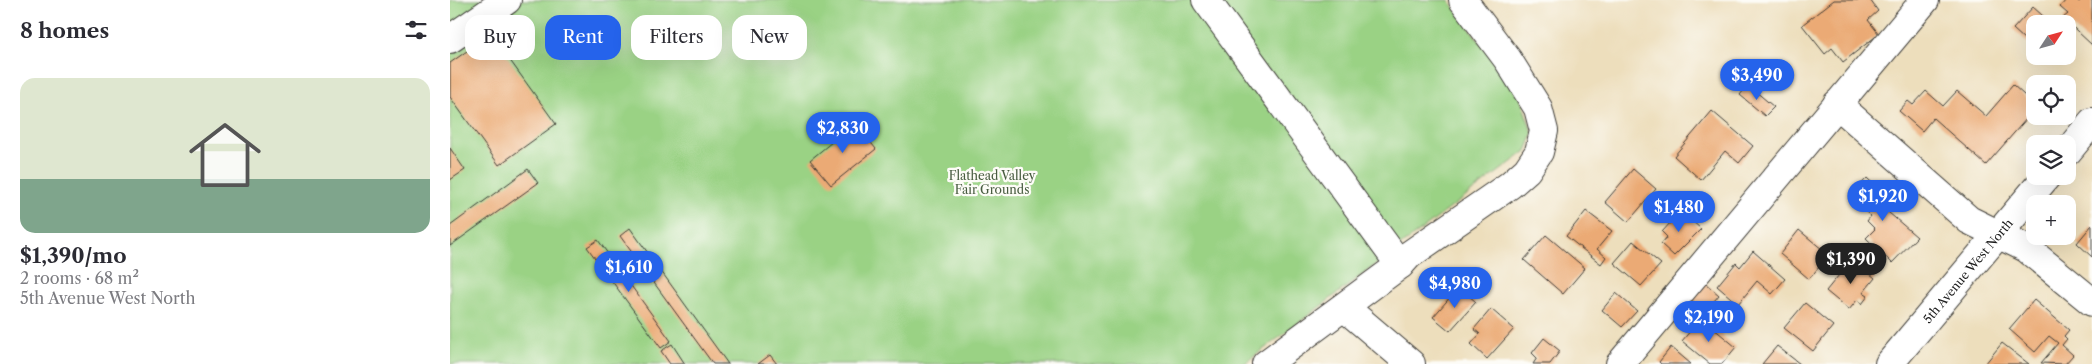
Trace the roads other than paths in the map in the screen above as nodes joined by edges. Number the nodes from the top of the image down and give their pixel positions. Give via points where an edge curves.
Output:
1 (507, 0) edge
2 (1206, 0) edge
3 (1463, 0) edge
4 (1925, 0) edge
5 (450, 39) edge
6 (1837, 104) junction
7 (2092, 122) edge
8 (2076, 141) edge
9 (2040, 185) edge
10 (1999, 234) junction
11 (1400, 265) junction
12 (2092, 302) edge
13 (1344, 307) junction
14 (1266, 364) edge
15 (1411, 364) edge
16 (1620, 364) edge
17 (1889, 364) edge

1 - 5 street
2 - 11 street
3 - 11 street via 1524,84 1538,108 1544,131 1539,152 1527,170 1409,255
4 - 6 street
6 - 10 street via 1969,220
6 - 16 street
7 - 8 street
9 - 10 street, 5th Avenue West North
10 - 12 street via 2026,248
10 - 17 street, 5th Avenue West North
11 - 13 street
13 - 14 street
13 - 15 street

